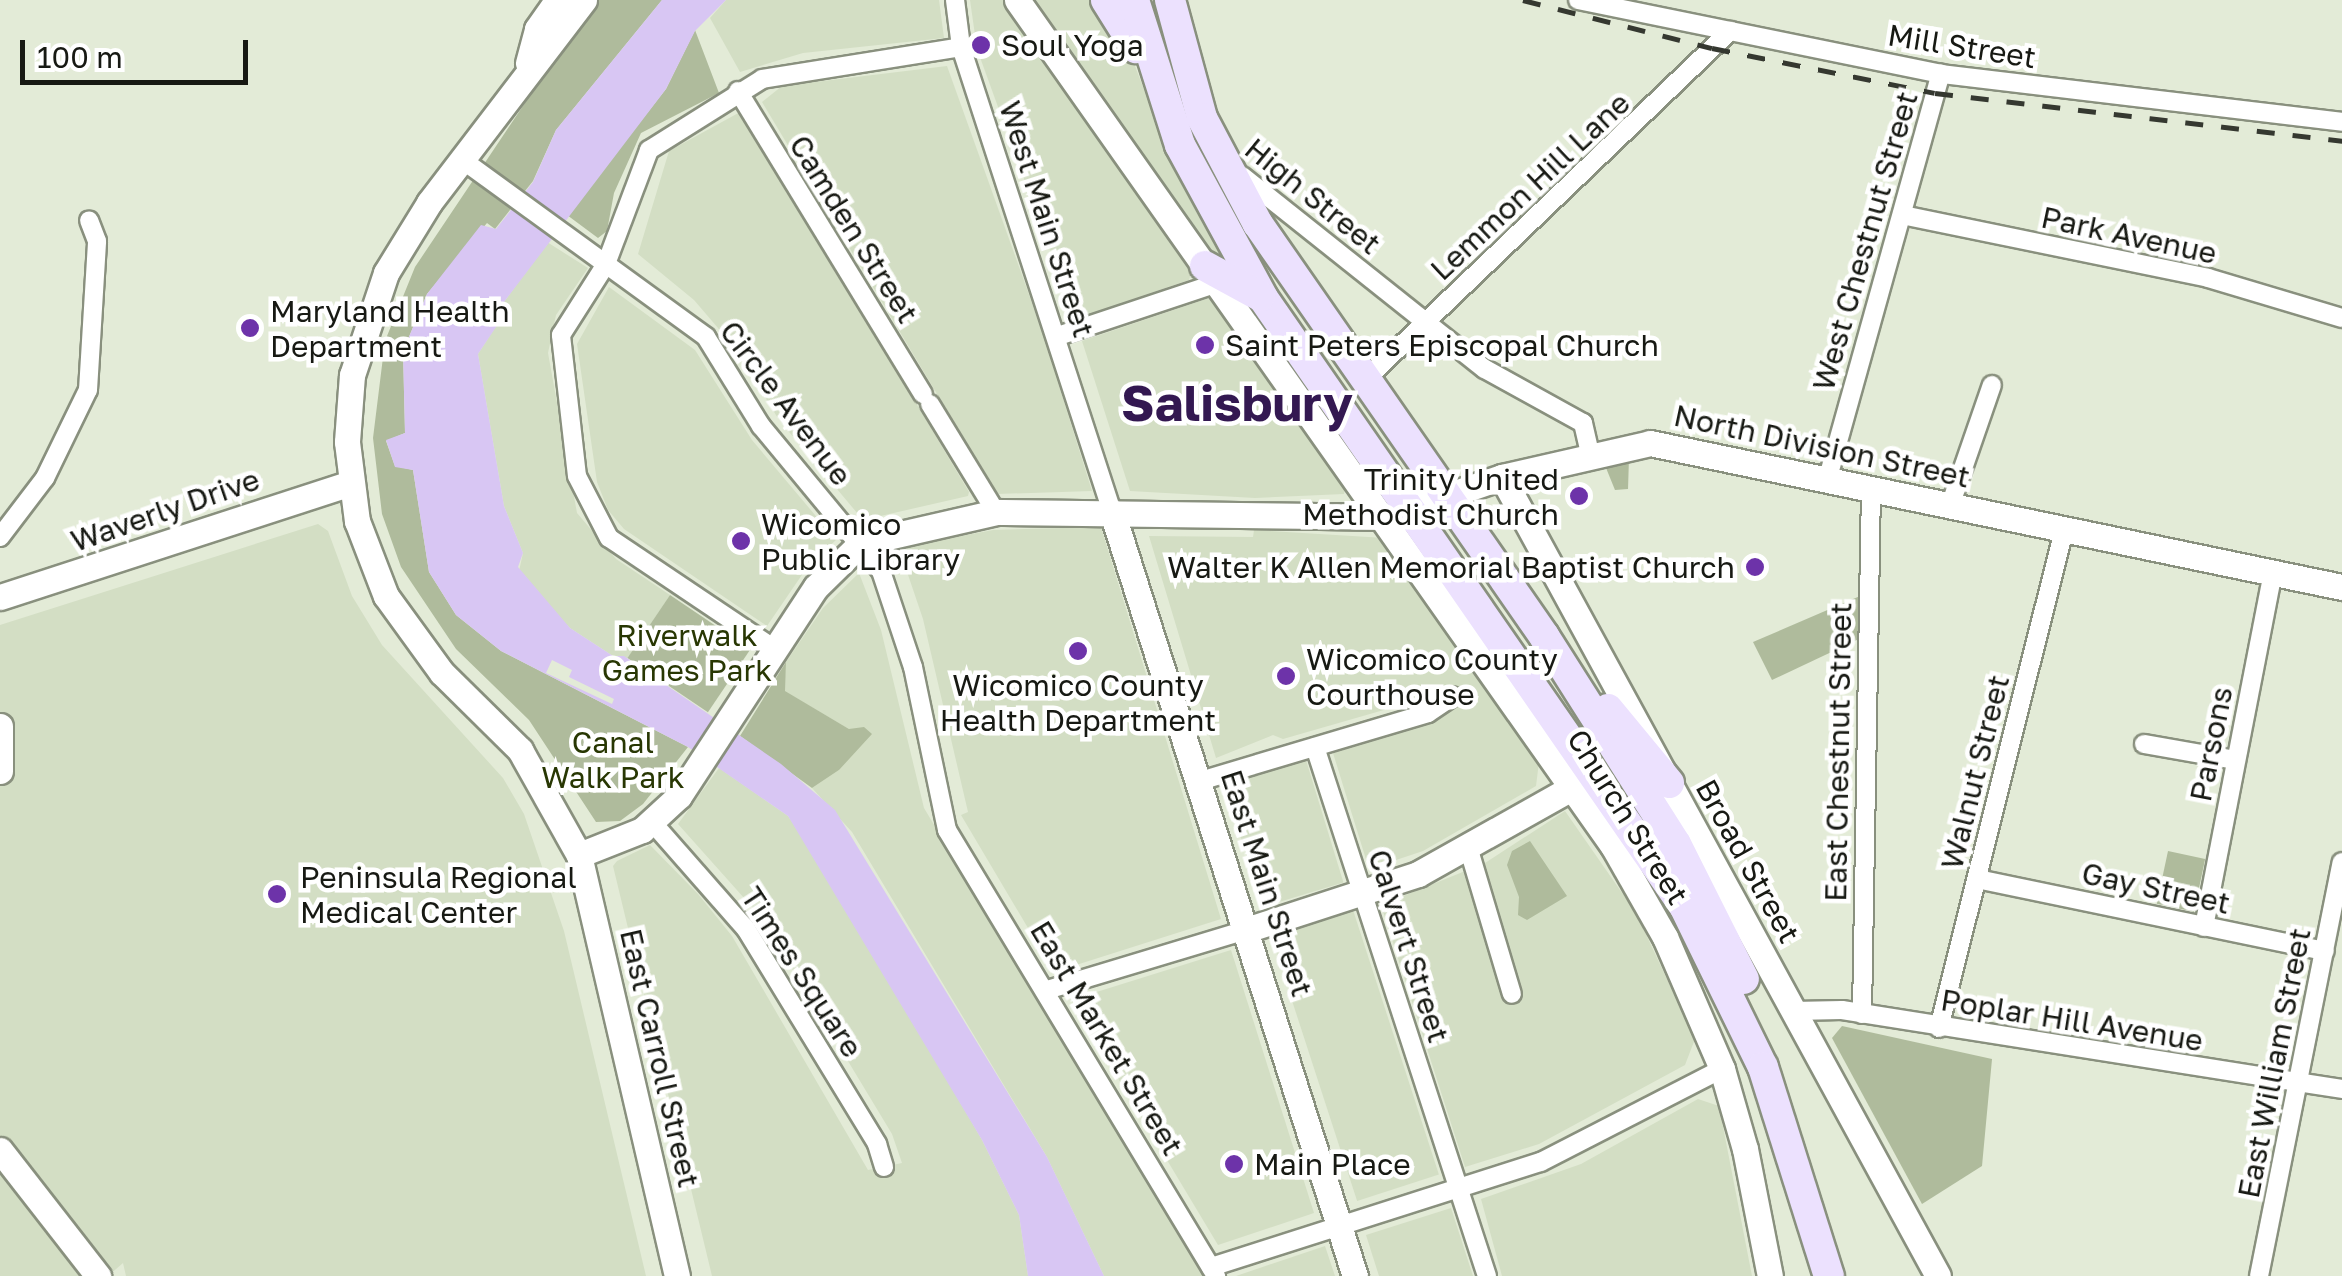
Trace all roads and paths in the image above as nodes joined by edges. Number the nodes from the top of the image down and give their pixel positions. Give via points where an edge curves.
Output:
1 (557, 0) edge
2 (584, 0) edge
3 (954, 0) edge
4 (1017, 0) edge
5 (1106, 0) edge
6 (1134, 0) edge
7 (1170, 0) edge
8 (1578, 0) edge
9 (1730, 31) junction
10 (961, 47) junction
11 (526, 74) junction
12 (1940, 74) junction
13 (1154, 77) junction
14 (738, 91) junction
15 (2342, 122) edge
16 (1220, 156) junction
17 (464, 160) junction
18 (1902, 215) junction
19 (89, 220) dead end
20 (606, 264) junction
21 (1211, 275) junction
22 (1263, 298) junction
23 (2342, 318) edge
24 (1426, 322) junction
25 (1058, 336) junction
26 (1366, 379) junction
27 (1992, 385) dead end
28 (1590, 454) junction
29 (1502, 477) junction
30 (1827, 481) junction
31 (351, 483) junction
32 (1871, 490) junction
33 (1444, 495) junction
34 (1950, 506) junction
35 (996, 512) junction
36 (1112, 512) junction
37 (1398, 512) junction
38 (2064, 530) junction
39 (0, 537) edge
40 (861, 543) junction
41 (2273, 573) junction
42 (2342, 587) edge
43 (0, 597) edge
44 (1544, 636) junction
45 (773, 648) junction
46 (1453, 696) dead end
47 (0, 726) edge
48 (2144, 744) dead end
49 (1315, 746) junction
50 (2236, 760) junction
51 (0, 770) edge
52 (1596, 772) junction
53 (1200, 780) junction
54 (1669, 784) junction
55 (652, 822) junction
56 (947, 830) joint
57 (1469, 850) junction
58 (579, 855) junction
59 (2342, 862) edge
60 (1977, 879) junction
61 (1362, 892) junction
62 (2204, 926) junction
63 (1248, 929) junction
64 (2324, 951) junction
65 (1047, 990) junction
66 (1512, 994) dead end
67 (1793, 1011) junction
68 (1862, 1014) junction
69 (1938, 1028) junction
70 (1722, 1069) junction
71 (2296, 1082) junction
72 (2342, 1089) edge
73 (0, 1150) edge
74 (884, 1168) dead end
75 (1458, 1188) junction
76 (1340, 1226) junction
77 (1214, 1272) edge
78 (98, 1276) edge
79 (678, 1276) edge
80 (1355, 1276) edge
81 (1487, 1276) edge
82 (1770, 1276) edge
83 (1829, 1276) edge
84 (1849, 1276) edge
85 (1938, 1276) edge
86 (2259, 1276) edge

1 - 11 street via 537,29
2 - 11 street, East Carroll Street
3 - 10 street, West Main Street
4 - 21 street
5 - 13 main road
6 - 13 main road
7 - 16 main road via 1192,89
8 - 9 street, Mill Street
9 - 12 street, Mill Street
9 - 24 street, Lemmon Hill Lane
10 - 14 street via 762,79
10 - 25 street, West Main Street
11 - 17 street, East Carroll Street
12 - 15 street, Mill Street
12 - 18 street, West Chestnut Street
13 - 22 main road via 1180,145
14 - 20 street via 649,150
14 - 35 street, Camden Street
16 - 24 street, High Street
16 - 26 main road via 1280,261
17 - 20 street, Circle Avenue
17 - 31 street, East Carroll Street via 411,229 374,299 352,375
18 - 23 street, Park Avenue via 2208,278
18 - 30 street, West Chestnut Street
19 - 39 street via 97,241 88,390 45,478
20 - 40 street, Circle Avenue via 706,338 762,426
20 - 45 street via 570,315 558,354 577,476 590,511 635,560
21 - 22 main road
21 - 25 street
21 - 37 street
22 - 37 main road
24 - 26 street, Lemmon Hill Lane
24 - 28 street, High Street via 1484,369 1584,423
25 - 36 street, West Main Street
26 - 33 main road
27 - 34 street
28 - 29 street, North Division Street
28 - 30 street, North Division Street via 1650,443
29 - 33 street, North Division Street
29 - 54 street, Broad Street
30 - 32 street, North Division Street
31 - 43 street, Waverly Drive
31 - 58 street, East Carroll Street via 356,521 386,596 442,673 520,750
32 - 34 street, North Division Street
32 - 68 street, East Chestnut Street
33 - 37 street, North Division Street
33 - 44 main road
34 - 38 street, North Division Street
35 - 36 street, North Division Street
35 - 40 street, North Division Street
36 - 37 street, North Division Street
36 - 53 street, East Main Street
37 - 52 main road
38 - 41 street, North Division Street
38 - 60 street, Walnut Street
40 - 45 street via 816,587
40 - 56 street, Circle Avenue via 899,618
41 - 42 street, North Division Street
41 - 50 street, Parsons
44 - 52 main road
44 - 54 main road
45 - 55 street via 695,772
46 - 49 street via 1428,713
47 - 51 street
48 - 50 street
49 - 53 street
49 - 61 street, Calvert Street
50 - 62 street, Parsons
52 - 57 street
52 - 70 street, Church Street
52 - 83 main road via 1684,906 1735,1006 1762,1067
52 - 84 main road via 1676,844 1743,975 1806,1132
53 - 63 street, East Main Street
54 - 67 street, Broad Street
55 - 58 street via 618,844
55 - 74 street, Times Square via 746,929 877,1144
56 - 65 street, East Market Street
57 - 61 street
57 - 66 street
58 - 79 street, East Carroll Street
59 - 64 street, East William Street
60 - 62 street, Gay Street
60 - 69 street, Walnut Street
61 - 63 street
61 - 75 street, Calvert Street
62 - 64 street, Gay Street
63 - 65 street
63 - 76 street, East Main Street
64 - 71 street, East William Street
65 - 77 street, East Market Street
67 - 68 street, Poplar Hill Avenue
67 - 85 street, Broad Street
68 - 69 street, Poplar Hill Avenue
69 - 71 street, Poplar Hill Avenue
70 - 75 street via 1563,1153
70 - 82 street, Church Street via 1746,1149
71 - 72 street, Poplar Hill Avenue
71 - 86 street, East William Street
73 - 78 street
75 - 76 street
75 - 81 street, Calvert Street
76 - 77 street
76 - 80 street, East Main Street

